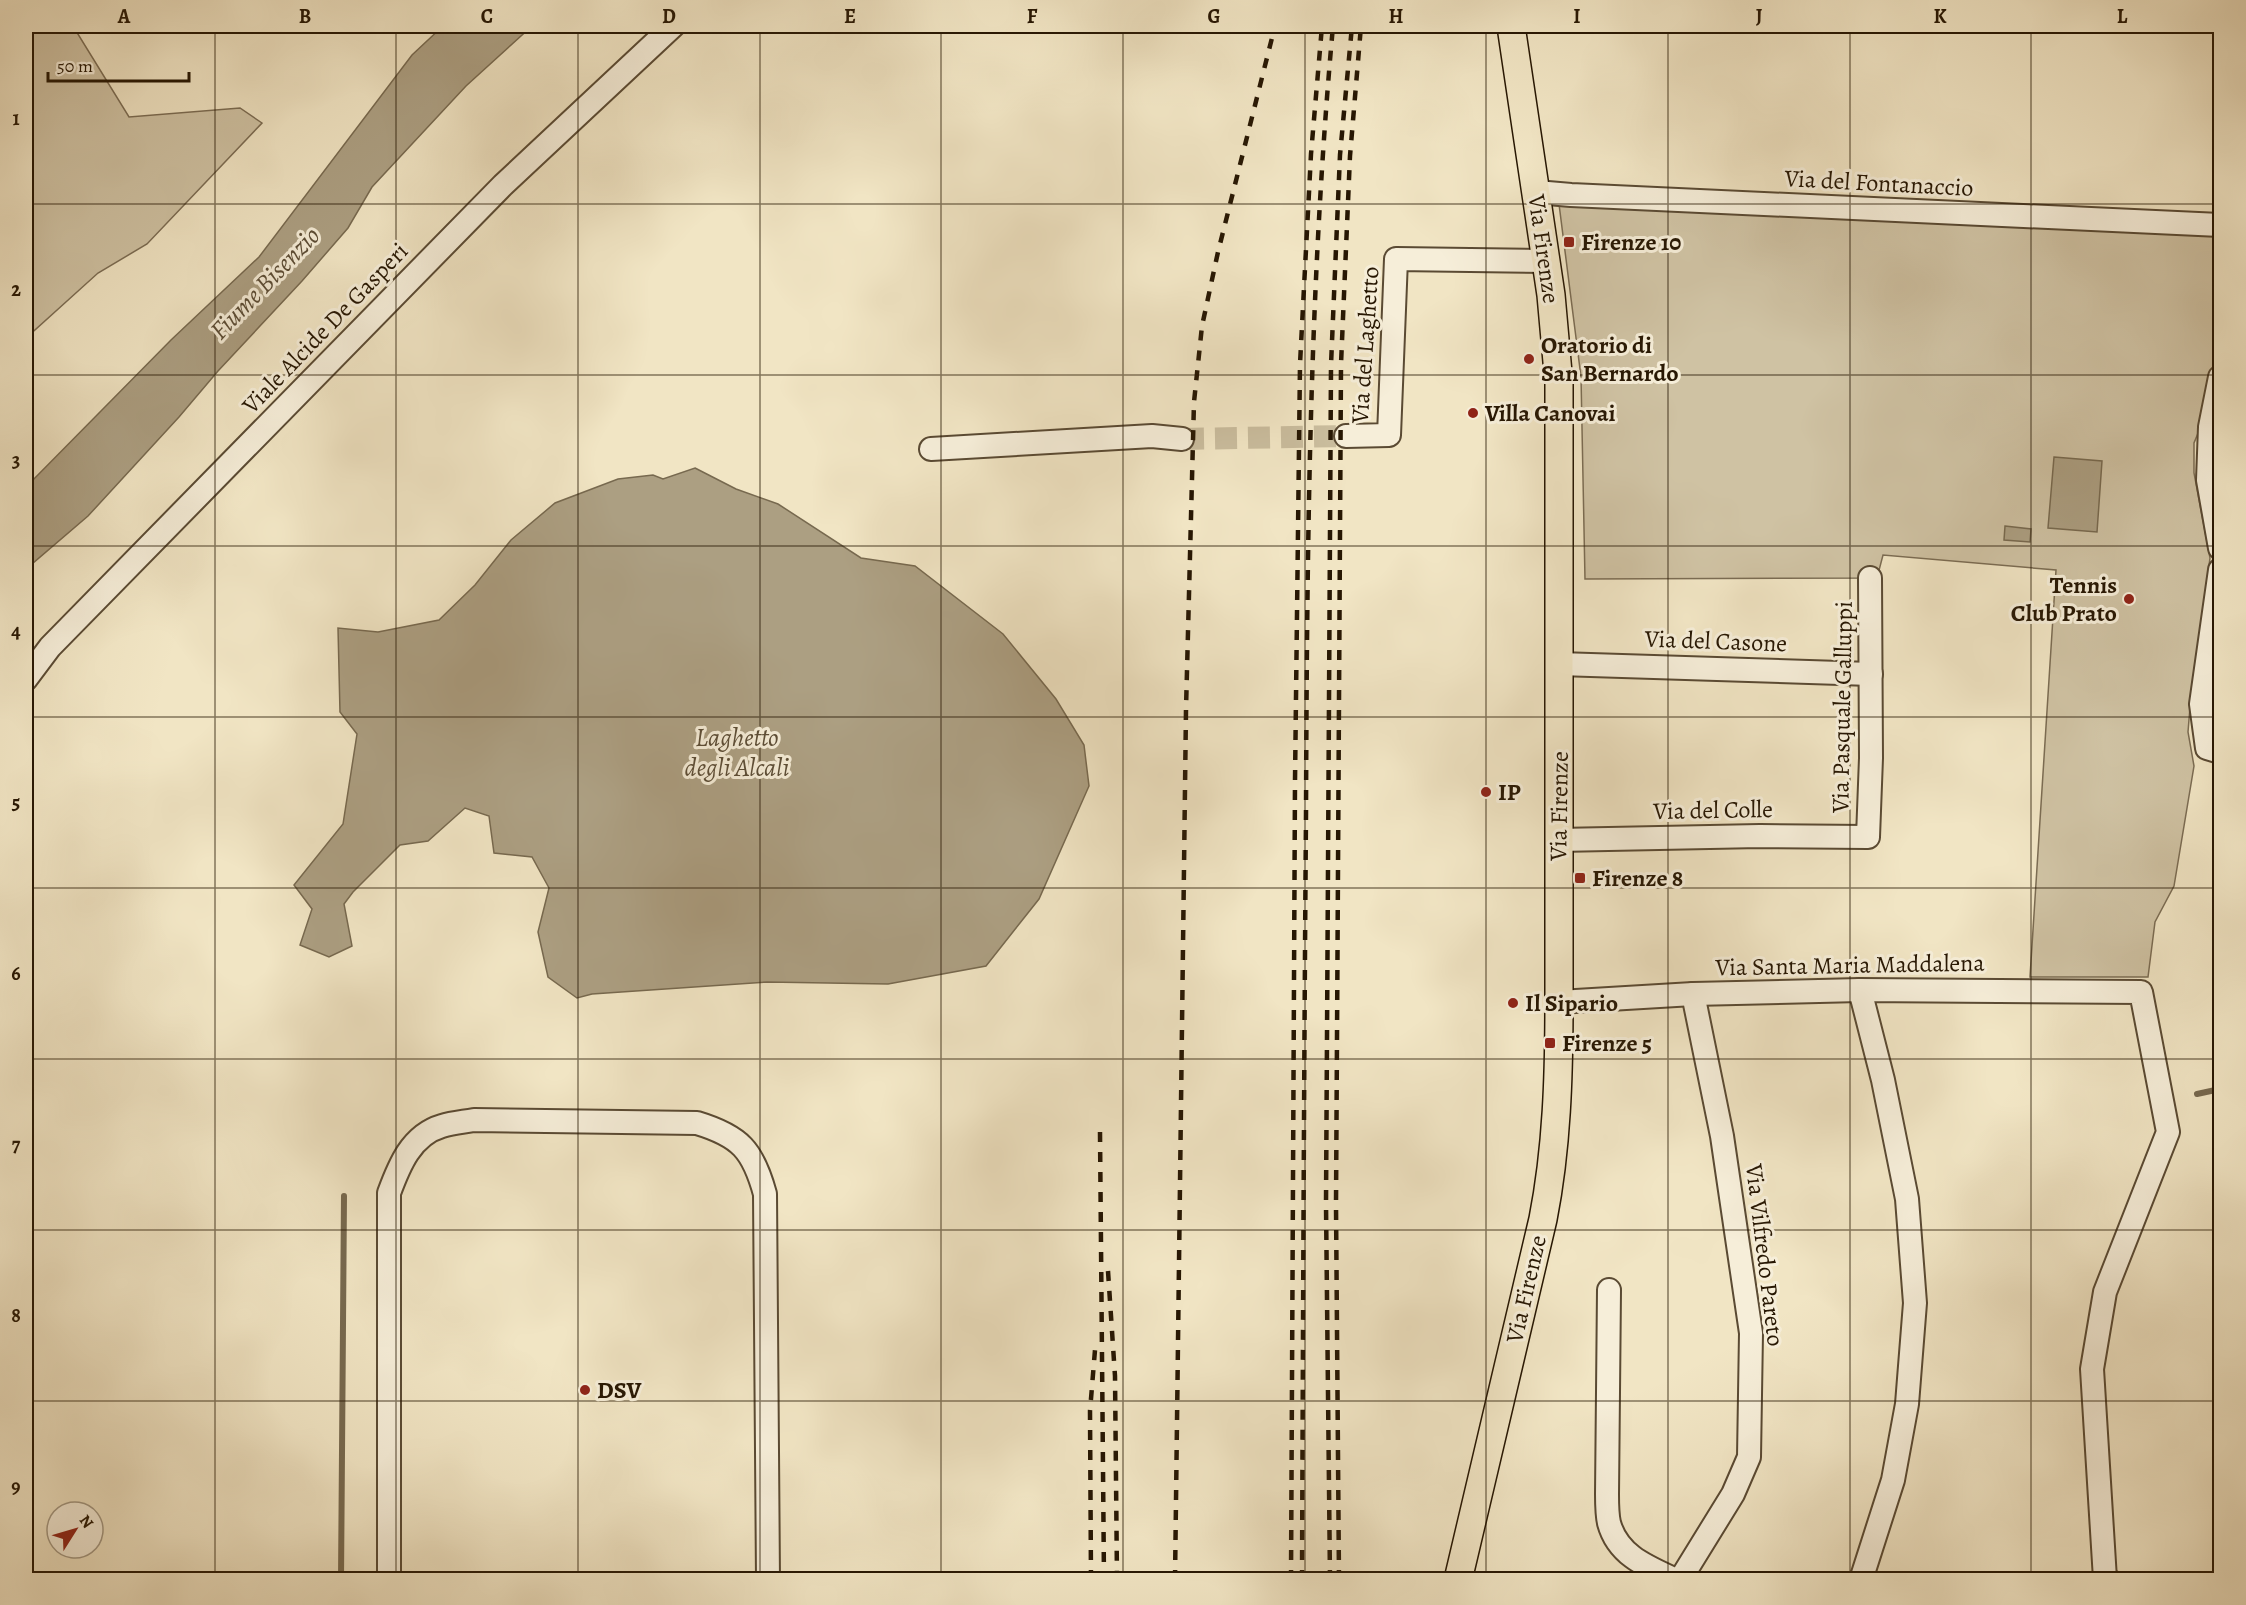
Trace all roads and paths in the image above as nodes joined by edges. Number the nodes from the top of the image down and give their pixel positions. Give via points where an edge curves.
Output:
1 (673, 26) edge
2 (1511, 26) edge
3 (1536, 192) junction
4 (2220, 225) edge
5 (1546, 261) junction
6 (2220, 377) edge
7 (1346, 436) tunnel mouth
8 (1182, 439) tunnel mouth
9 (931, 449) dead end
10 (2220, 548) edge
11 (2220, 570) edge
12 (1870, 578) dead end
13 (1559, 664) junction
14 (1871, 674) junction
15 (26, 679) edge
16 (2214, 750) edge
17 (1868, 837) joint
18 (1558, 840) junction
19 (1860, 990) junction
20 (1693, 994) junction
21 (1559, 1002) junction
22 (1609, 1290) dead end
23 (2107, 1579) edge
24 (389, 1580) edge
25 (768, 1580) edge
26 (1458, 1580) edge
27 (1678, 1580) edge
28 (1861, 1580) edge

1 - 15 street, Viale Alcide De Gasperi via 503,185 50,647
2 - 3 main road, Via Firenze
3 - 4 street, Via del Fontanaccio
3 - 5 main road, Via Firenze
5 - 7 street, Via del Laghetto via 1396,259 1389,435
5 - 13 main road, Via Firenze via 1559,384
6 - 10 street via 2210,427 2208,480
8 - 9 street via 1152,436
11 - 16 street via 2201,704
12 - 14 street, Via Pasquale Galluppi
13 - 14 street, Via del Casone
13 - 18 main road, Via Firenze
14 - 17 street, Via Pasquale Galluppi
17 - 18 street, Via del Colle
18 - 21 main road, Via Firenze
19 - 20 street, Via Santa Maria Maddalena
19 - 23 street, Via Santa Maria Maddalena via 2141,992 2168,1132 2105,1292 2092,1369
19 - 28 street via 1907,1199 1915,1303 1906,1404 1893,1480
20 - 21 street, Via Santa Maria Maddalena
20 - 27 street, Via Vilfredo Pareto via 1722,1136 1751,1333 1749,1457 1733,1494
21 - 26 main road, Via Firenze via 1551,1178
22 - 27 street via 1609,1522 1619,1545 1638,1562
24 - 25 street via 389,1193 402,1160 418,1140 440,1126 474,1120 697,1123 719,1130 743,1146 758,1169 765,1194

